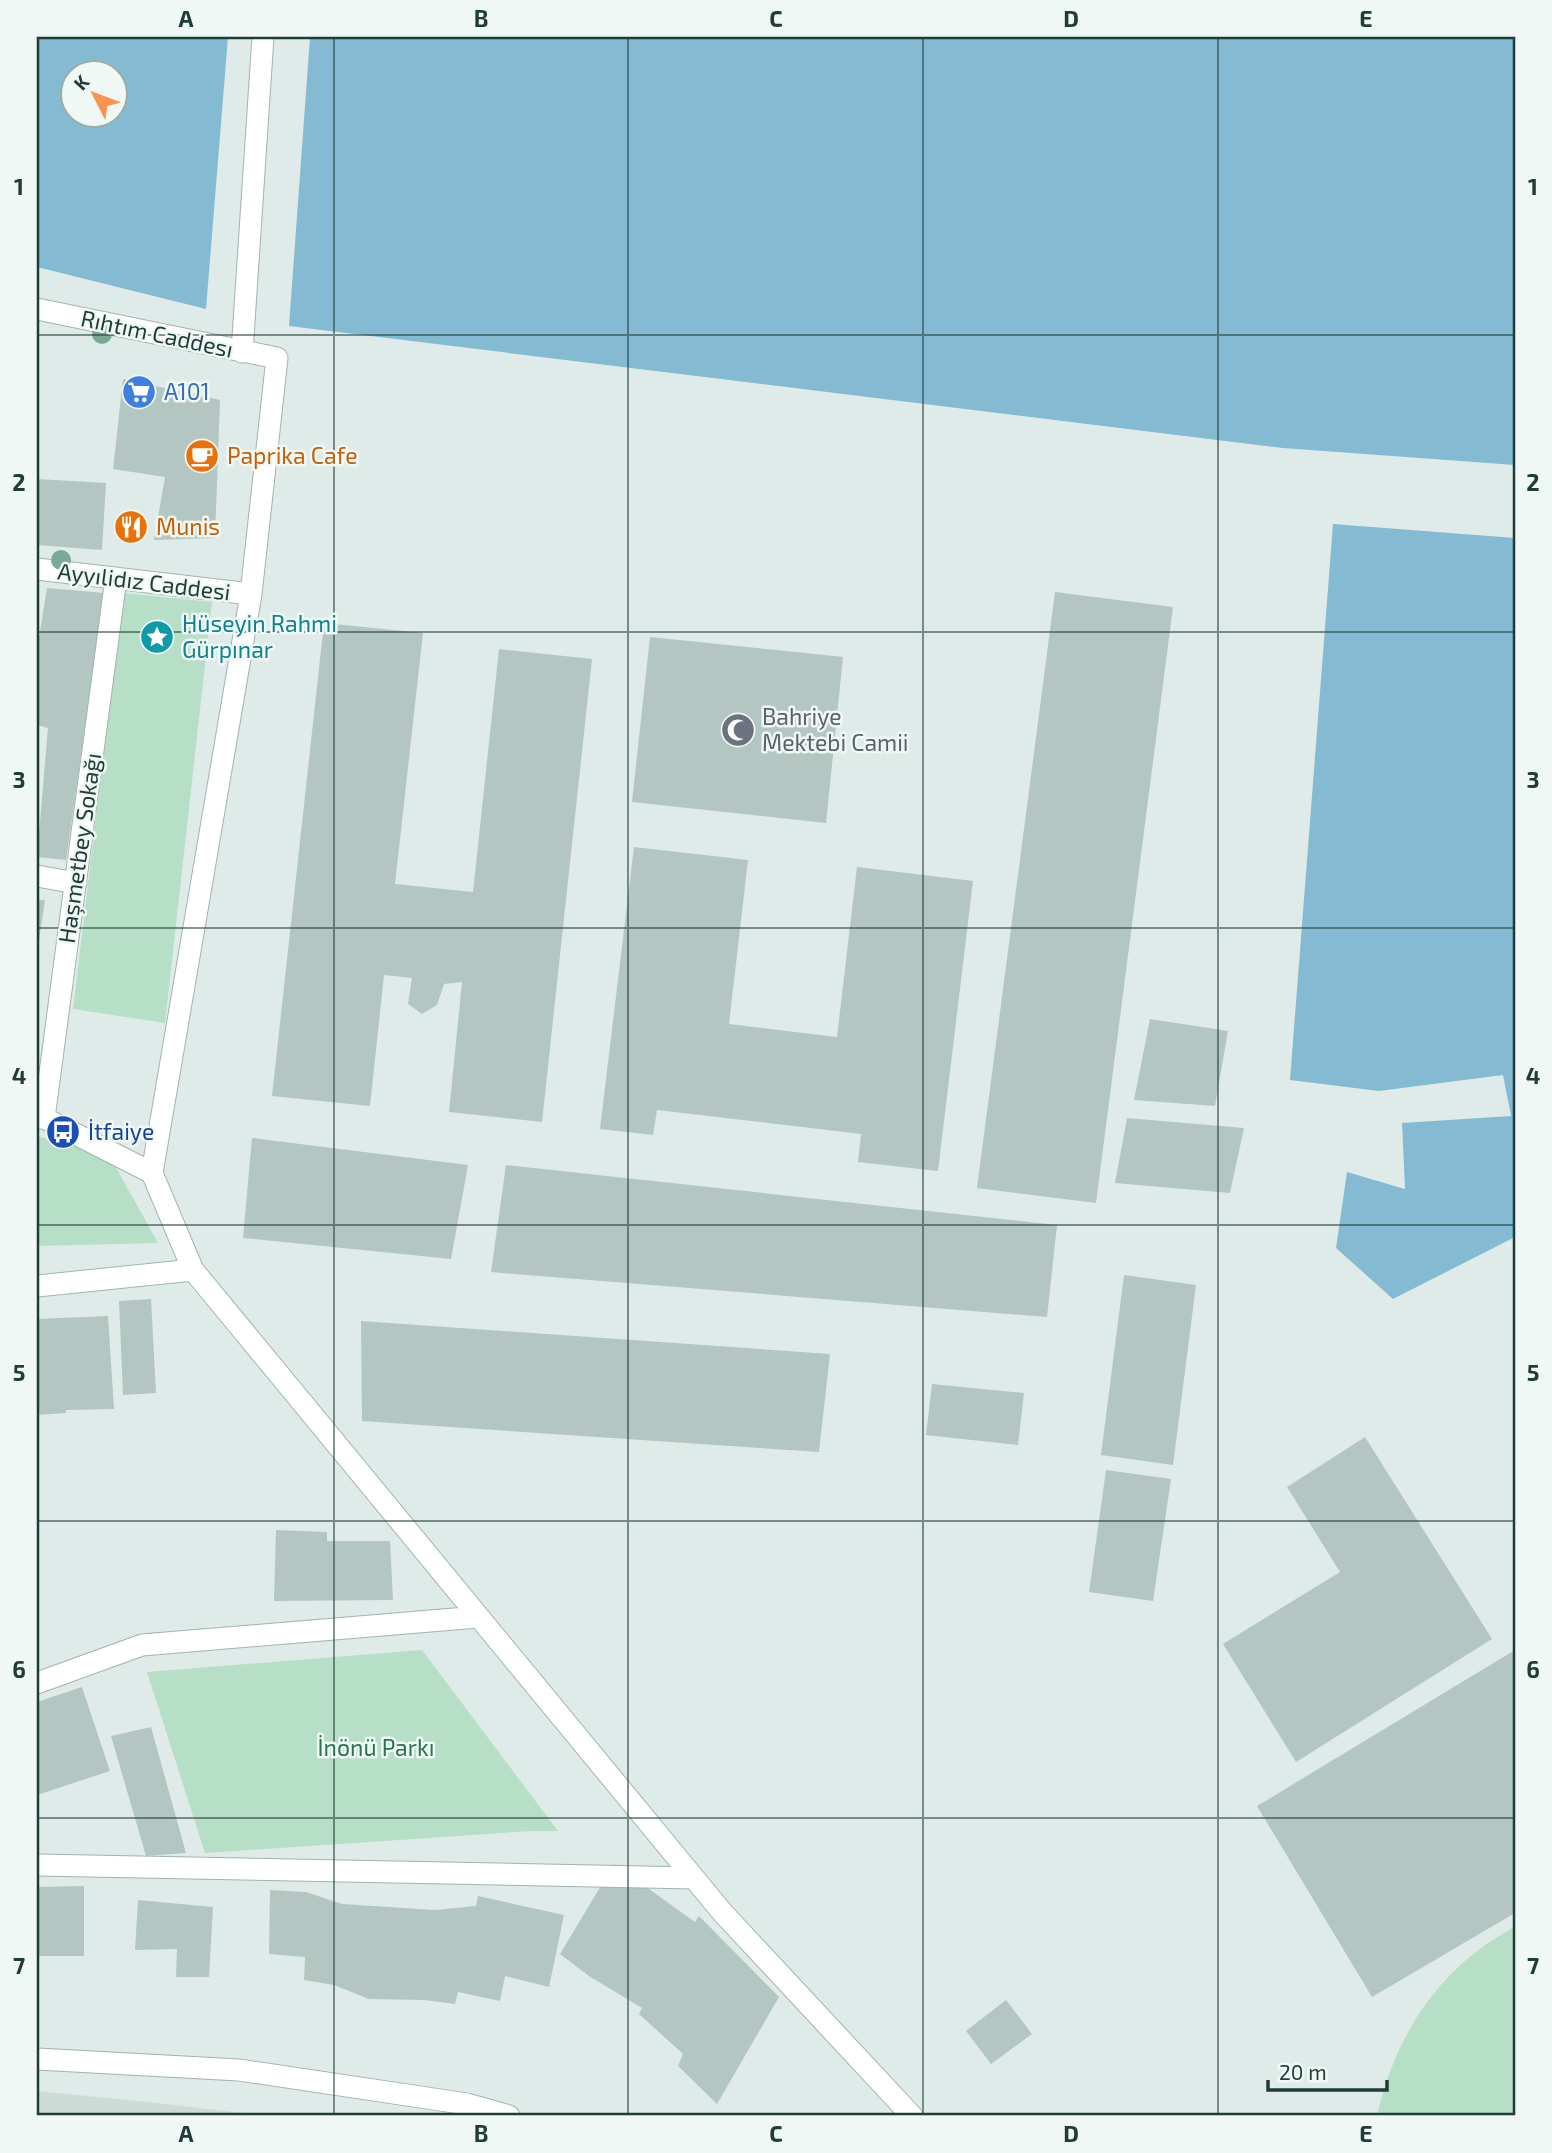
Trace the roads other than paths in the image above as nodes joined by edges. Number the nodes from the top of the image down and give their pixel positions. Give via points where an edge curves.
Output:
1 (263, 37) edge
2 (37, 309) edge
3 (242, 352) junction
4 (37, 569) edge
5 (116, 578) junction
6 (251, 594) junction
7 (37, 876) edge
8 (76, 883) junction
9 (41, 1118) edge
10 (152, 1173) junction
11 (193, 1270) junction
12 (37, 1286) edge
13 (478, 1617) junction
14 (37, 1683) edge
15 (37, 1865) edge
16 (694, 1878) junction
17 (37, 2059) edge
18 (509, 2116) edge
19 (912, 2116) edge

1 - 3 street
2 - 3 street, Rıhtım Caddesı
3 - 6 street, Rıhtım Caddesı via 277,358
4 - 5 street, Ayyılidız Caddesi
5 - 6 street, Ayyılidız Caddesi
5 - 8 street, Haşmetbey Sokağı
6 - 10 street
7 - 8 street
8 - 9 street, Haşmetbey Sokağı
9 - 10 street
10 - 11 street
11 - 12 street
11 - 13 street
13 - 14 street via 142,1645
13 - 16 street
15 - 16 street
16 - 19 street
17 - 18 street via 239,2070 467,2104

